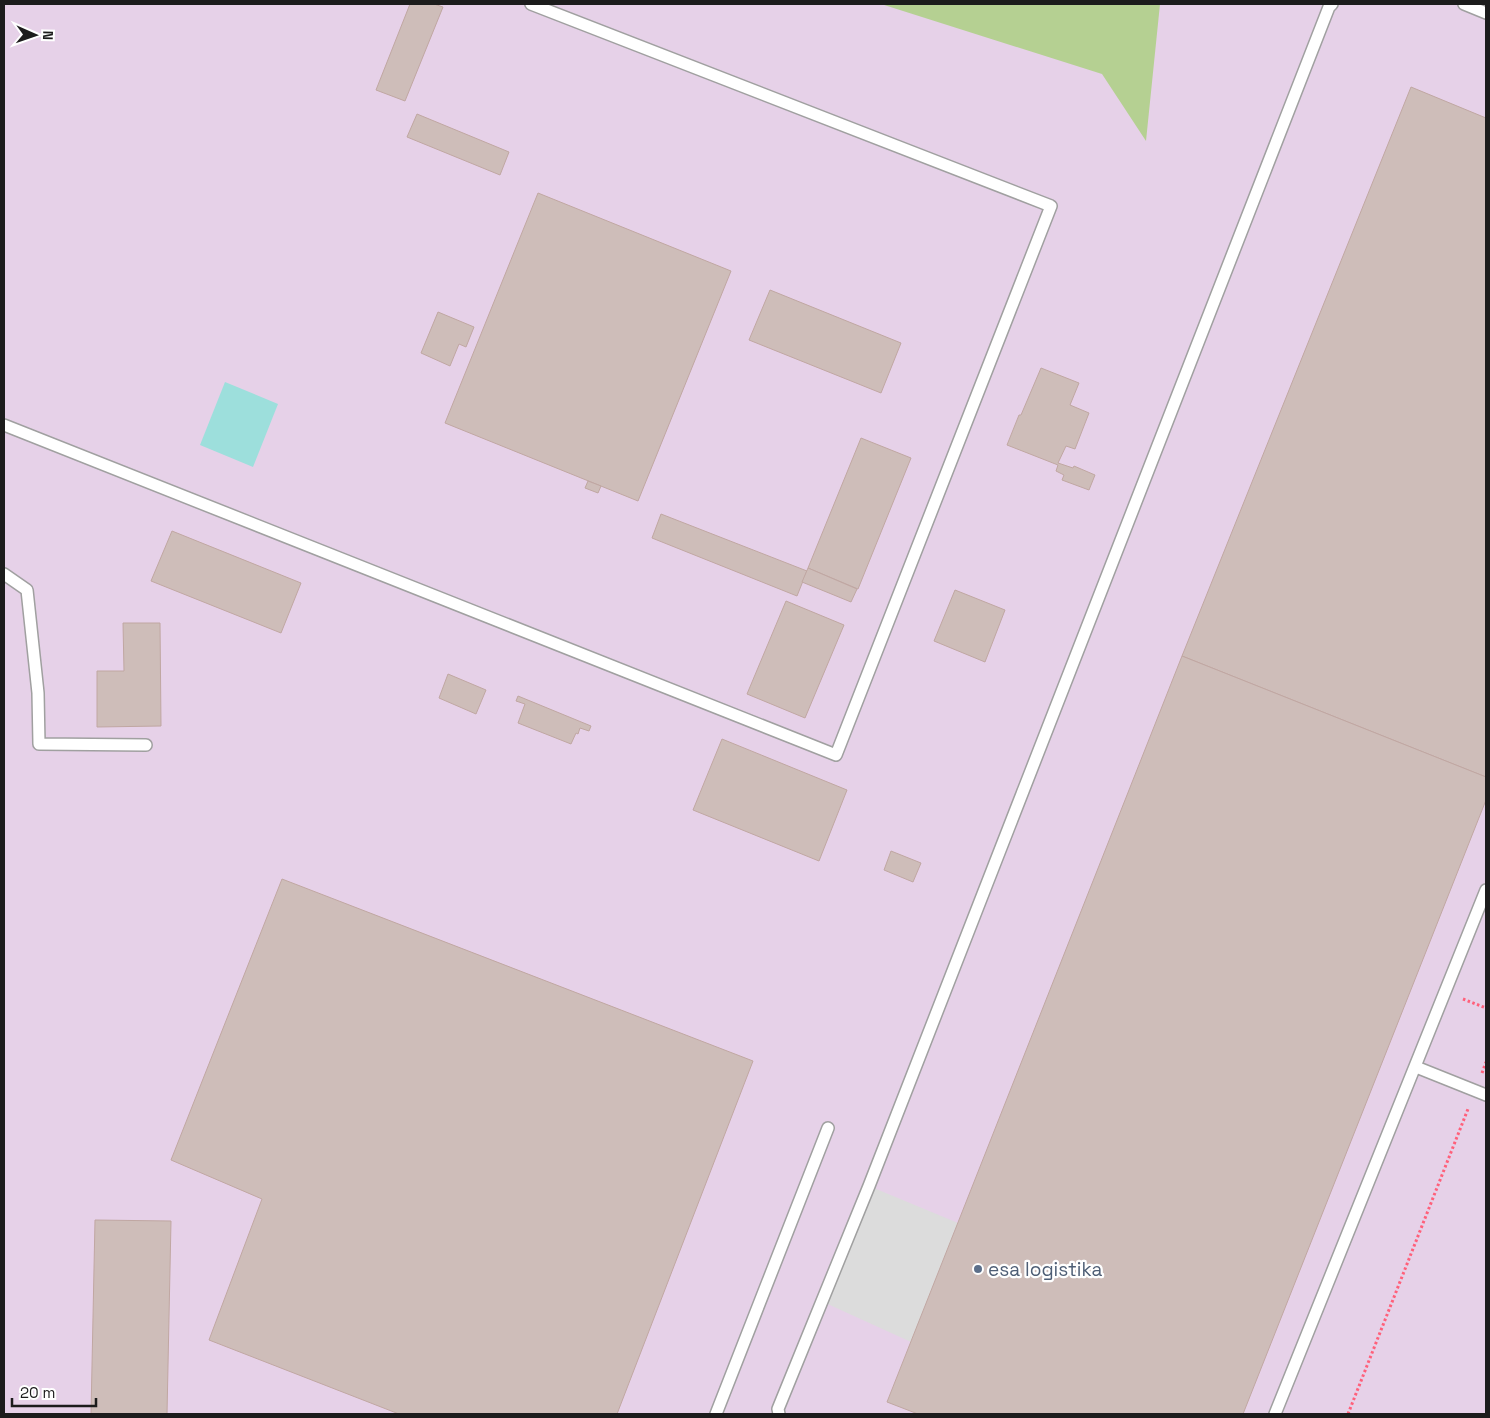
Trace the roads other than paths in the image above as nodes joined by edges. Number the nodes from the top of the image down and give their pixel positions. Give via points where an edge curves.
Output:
1 (531, 4) edge
2 (1332, 4) edge
3 (1464, 4) edge
4 (1486, 13) edge
5 (4, 425) edge
6 (4, 574) edge
7 (146, 744) dead end
8 (1486, 890) edge
9 (1416, 1067) junction
10 (1486, 1095) edge
11 (828, 1128) dead end
12 (716, 1414) edge
13 (779, 1414) edge
14 (1275, 1414) edge

1 - 5 lane via 1051,206 836,755
2 - 13 lane via 869,1186 778,1409
3 - 4 lane
6 - 7 lane via 27,590 38,693 39,744
8 - 9 lane
9 - 10 lane
9 - 14 lane
11 - 12 lane

